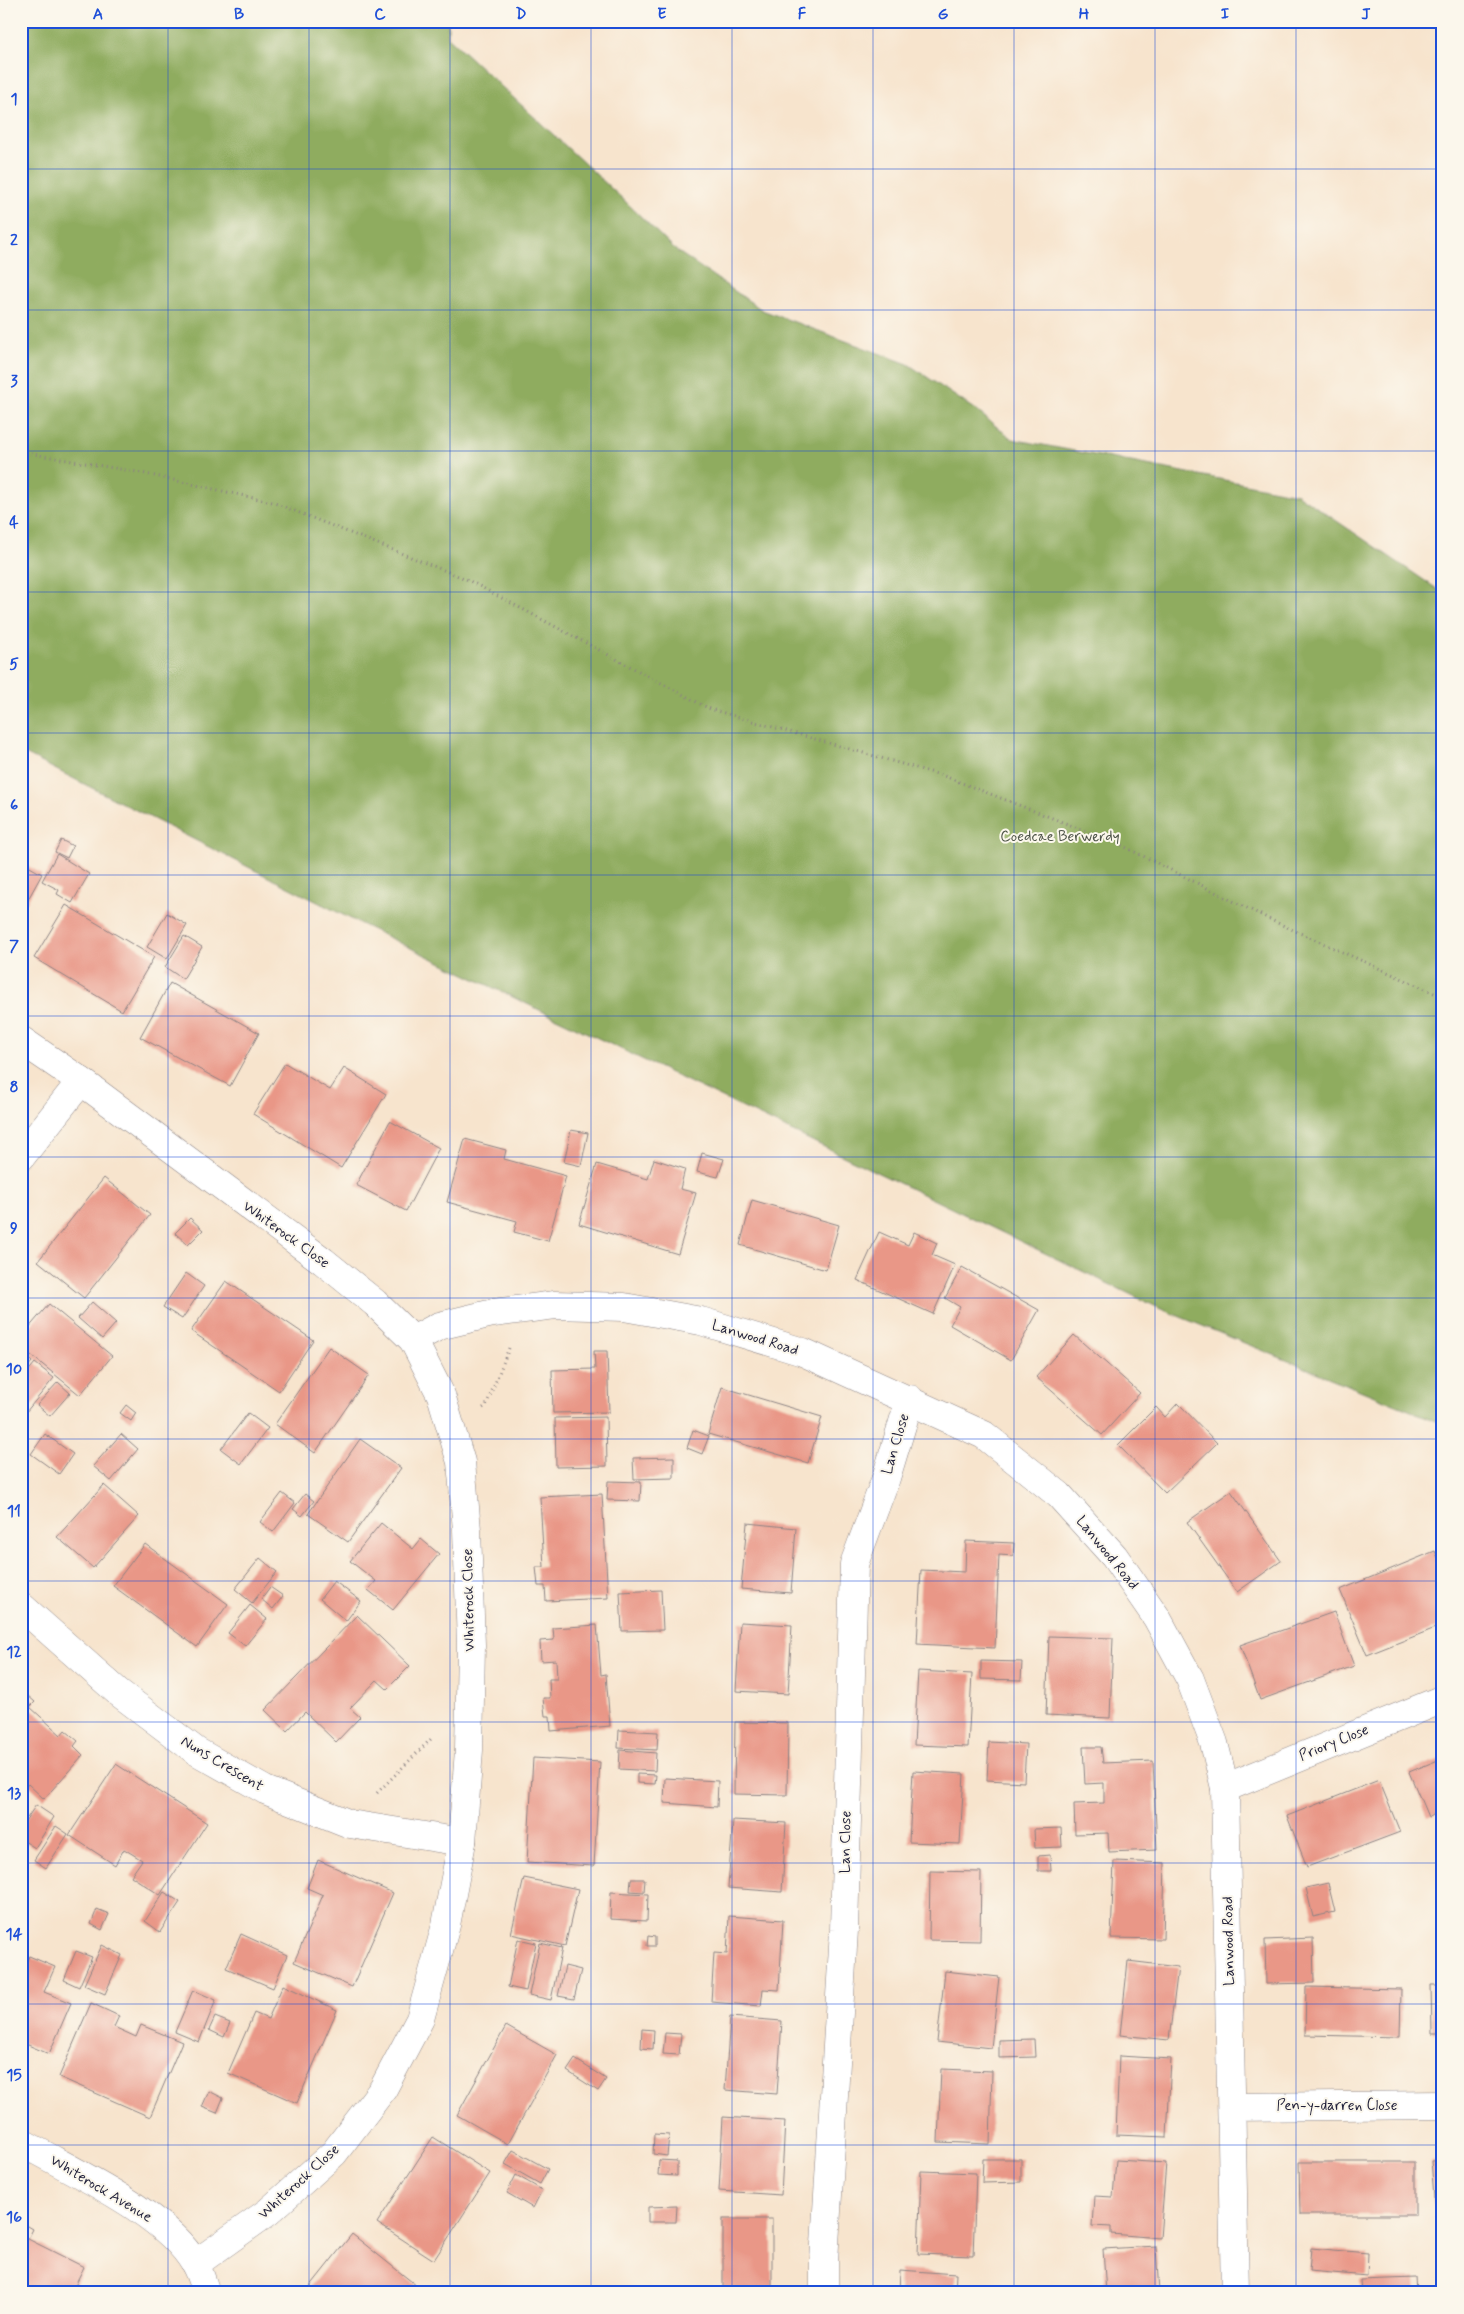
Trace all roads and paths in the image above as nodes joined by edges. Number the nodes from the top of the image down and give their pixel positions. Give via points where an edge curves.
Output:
1 (21, 452) edge
2 (1443, 997) edge
3 (21, 1040) edge
4 (81, 1081) junction
5 (21, 1157) edge
6 (524, 1309) junction
7 (413, 1340) junction
8 (910, 1399) junction
9 (451, 1429) junction
10 (21, 1606) edge
11 (1443, 1699) edge
12 (470, 1701) junction
13 (1225, 1788) junction
14 (346, 1822) junction
15 (462, 1842) junction
16 (1443, 2106) edge
17 (1232, 2107) junction
18 (21, 2142) edge
19 (195, 2264) junction
20 (206, 2293) edge
21 (824, 2293) edge
22 (1235, 2293) edge

1 - 2 path via 137,472 272,502 466,579 710,709 944,776 1119,844 1272,920
3 - 4 street, Whiterock Close
4 - 5 street
4 - 7 street, Whiterock Close via 323,1261 375,1303
6 - 7 street, Lanwood Road via 439,1326
6 - 8 street, Lanwood Road via 555,1305 624,1307 701,1321 803,1352
6 - 9 path via 486,1406
7 - 9 street, Whiterock Close via 441,1395
8 - 13 street, Lanwood Road via 984,1435 1059,1495 1114,1556 1157,1618 1190,1680 1214,1743
8 - 21 street, Lan Close via 886,1478 854,1564 844,1930
9 - 12 street, Whiterock Close via 460,1462 467,1530
10 - 14 street, Nuns Crescent via 118,1692 196,1751 265,1790
11 - 13 street, Priory Close
12 - 14 path
12 - 15 street, Whiterock Close
13 - 17 street, Lanwood Road
14 - 15 street, Nuns Crescent
15 - 19 street, Whiterock Close via 446,1925 420,2018 383,2089 334,2153 268,2212
16 - 17 street, Pen-y-darren Close
17 - 22 street, Lanwood Road
18 - 19 street, Whiterock Avenue via 116,2196 166,2230
19 - 20 street, Whiterock Avenue

